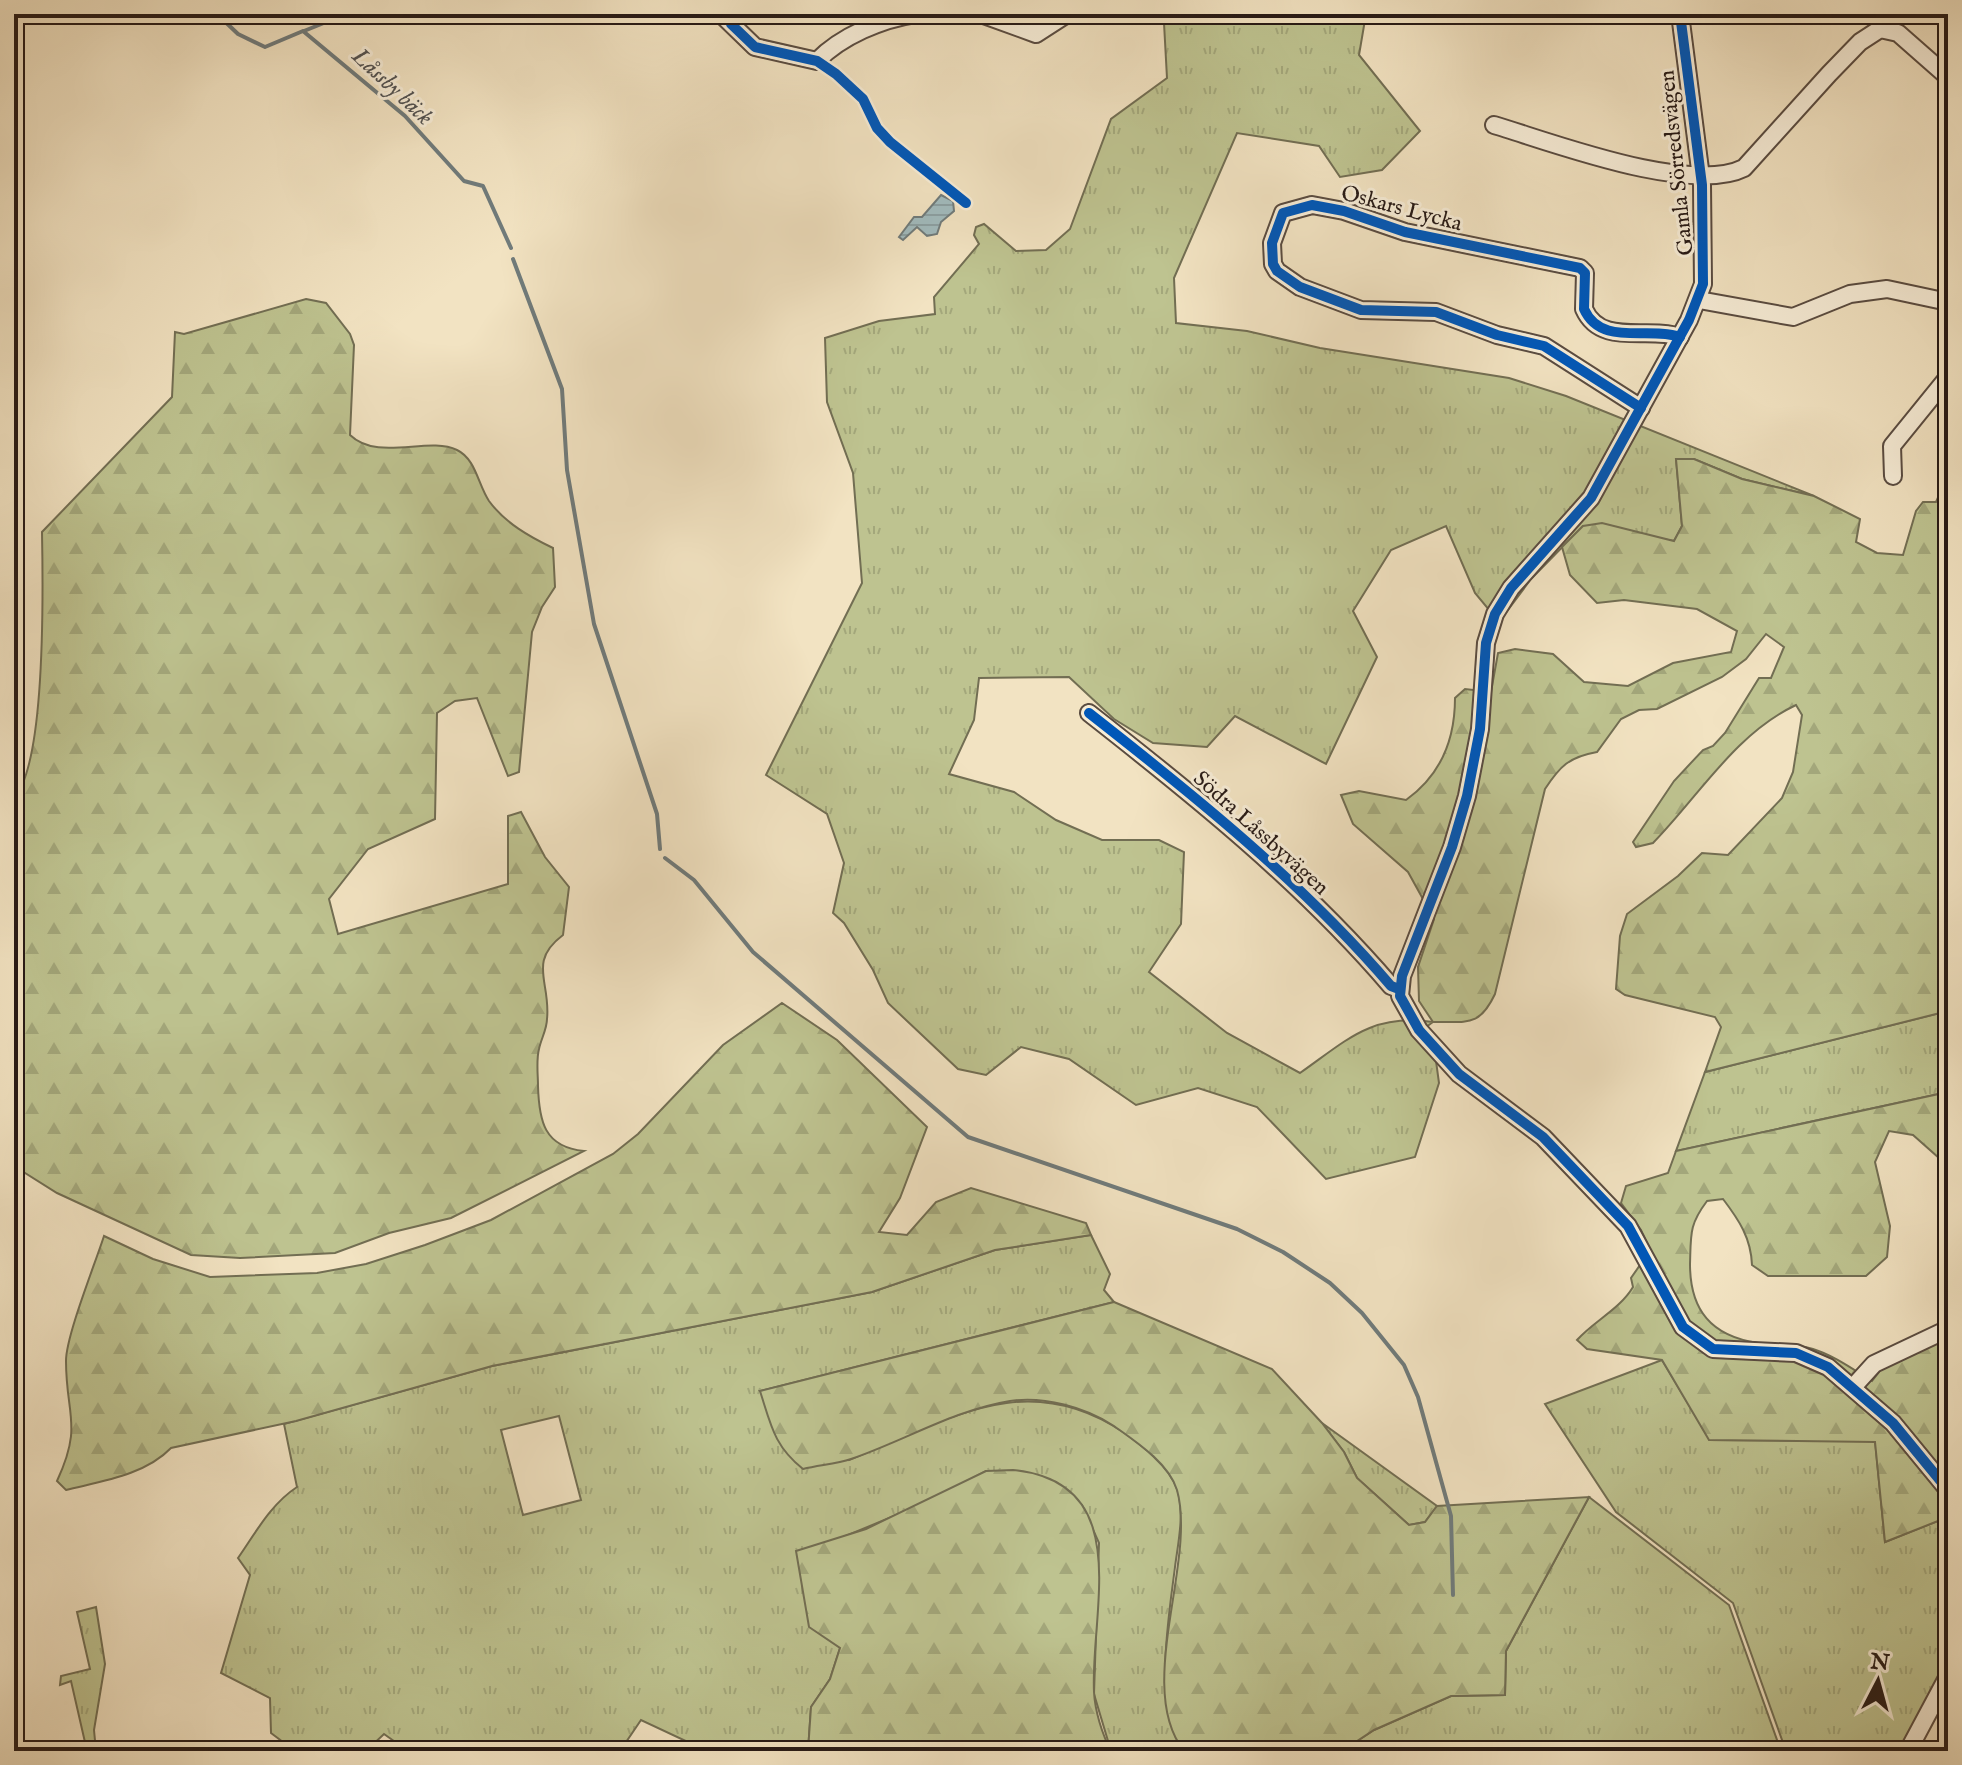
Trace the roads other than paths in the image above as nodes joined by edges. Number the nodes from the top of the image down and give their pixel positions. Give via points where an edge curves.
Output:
1 (721, 14) edge
2 (915, 14) edge
3 (981, 14) edge
4 (1067, 14) edge
5 (1680, 14) edge
6 (1948, 77) edge
7 (1494, 125) dead end
8 (1700, 174) junction
9 (1699, 300) junction
10 (1948, 302) edge
11 (1680, 337) junction
12 (1948, 377) edge
13 (1641, 408) junction
14 (1893, 476) dead end
15 (1089, 713) dead end
16 (1399, 989) junction
17 (1948, 1329) edge
18 (1854, 1386) junction
19 (1948, 1490) edge
20 (1948, 1676) edge
21 (1908, 1751) edge

1 - 2 street via 755,47 817,61 851,37
3 - 4 street via 1036,34
5 - 8 street, Gamla Sörredsvägen
6 - 8 street, Gamla Sörredsvägen via 1898,33 1880,29 1829,74 1744,168
7 - 8 street, Gamla Sörredsvägen via 1623,164
8 - 9 street, Gamla Sörredsvägen via 1706,256
9 - 10 street via 1793,317 1850,294 1887,289
9 - 11 street, Gamla Sörredsvägen
11 - 13 street, Gamla Sörredsvägen
11 - 13 street, Oskars Lycka via 1616,333 1595,325 1584,309 1587,283 1580,268 1405,232 1321,207 1287,210 1278,220 1273,264 1300,287 1361,310 1436,312 1544,346
12 - 14 street via 1892,446
13 - 16 street, Gamla Sörredsvägen via 1591,498 1511,588 1490,625 1467,796
15 - 16 street, Södra Låssbyvägen via 1201,802
16 - 18 street via 1405,1009 1438,1053 1543,1137 1628,1226 1690,1334 1722,1351 1796,1353
17 - 18 street via 1874,1364
18 - 19 street via 1893,1423
20 - 21 street

